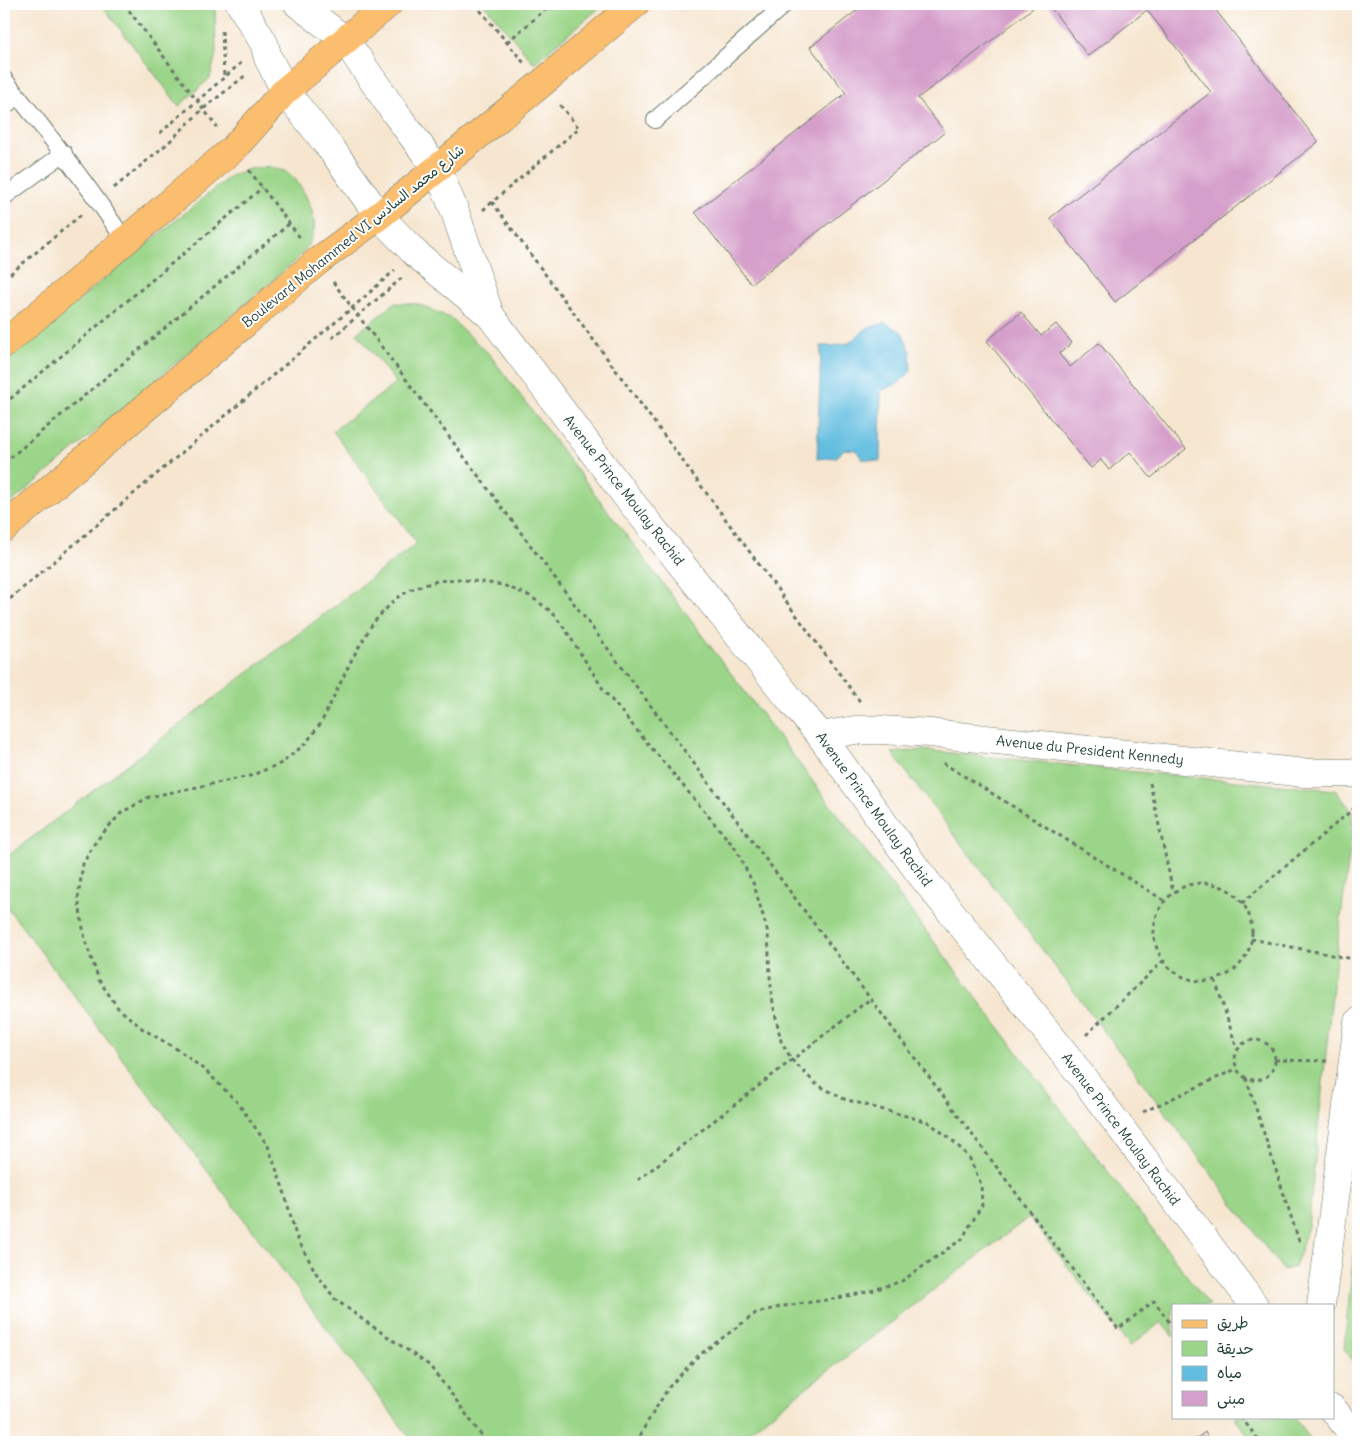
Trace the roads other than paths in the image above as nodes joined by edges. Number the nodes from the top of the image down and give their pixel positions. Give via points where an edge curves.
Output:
1 (298, 4) edge
2 (388, 4) edge
3 (635, 4) edge
4 (785, 4) edge
5 (231, 13) edge
6 (345, 40) junction
7 (4, 79) edge
8 (286, 91) junction
9 (18, 96) junction
10 (4, 106) edge
11 (655, 120) dead end
12 (64, 153) junction
13 (437, 169) junction
14 (4, 197) edge
15 (379, 216) junction
16 (125, 241) junction
17 (490, 315) junction
18 (4, 344) edge
19 (4, 528) edge
20 (821, 736) junction
21 (1358, 773) edge
22 (1358, 1022) edge
23 (1253, 1304) edge
24 (1321, 1304) edge
25 (1334, 1410) edge
26 (1358, 1441) edge

1 - 6 street, Avenue Prince Moulay Rachid
2 - 6 main road
3 - 13 main road, Boulevard Mohammed VI شارع محمد السادس
4 - 11 lane
5 - 8 street, Avenue Prince Moulay Rachid via 266,51
6 - 8 main road
6 - 13 street, Avenue Prince Moulay Rachid
7 - 9 lane
8 - 15 street, Avenue Prince Moulay Rachid
8 - 16 main road via 233,149
9 - 10 lane
9 - 12 lane
12 - 14 lane
12 - 16 lane
13 - 15 main road, Boulevard Mohammed VI شارع محمد السادس
13 - 17 street, Avenue Prince Moulay Rachid
15 - 17 street, Avenue Prince Moulay Rachid via 415,252
15 - 19 main road, Boulevard Mohammed VI شارع محمد السادس via 318,261
16 - 18 main road
17 - 20 street, Avenue Prince Moulay Rachid via 627,497
20 - 21 street, Avenue du President Kennedy via 855,730 930,733 1305,773
20 - 23 street, Avenue Prince Moulay Rachid via 918,871 1065,1054
22 - 24 street
25 - 26 street

